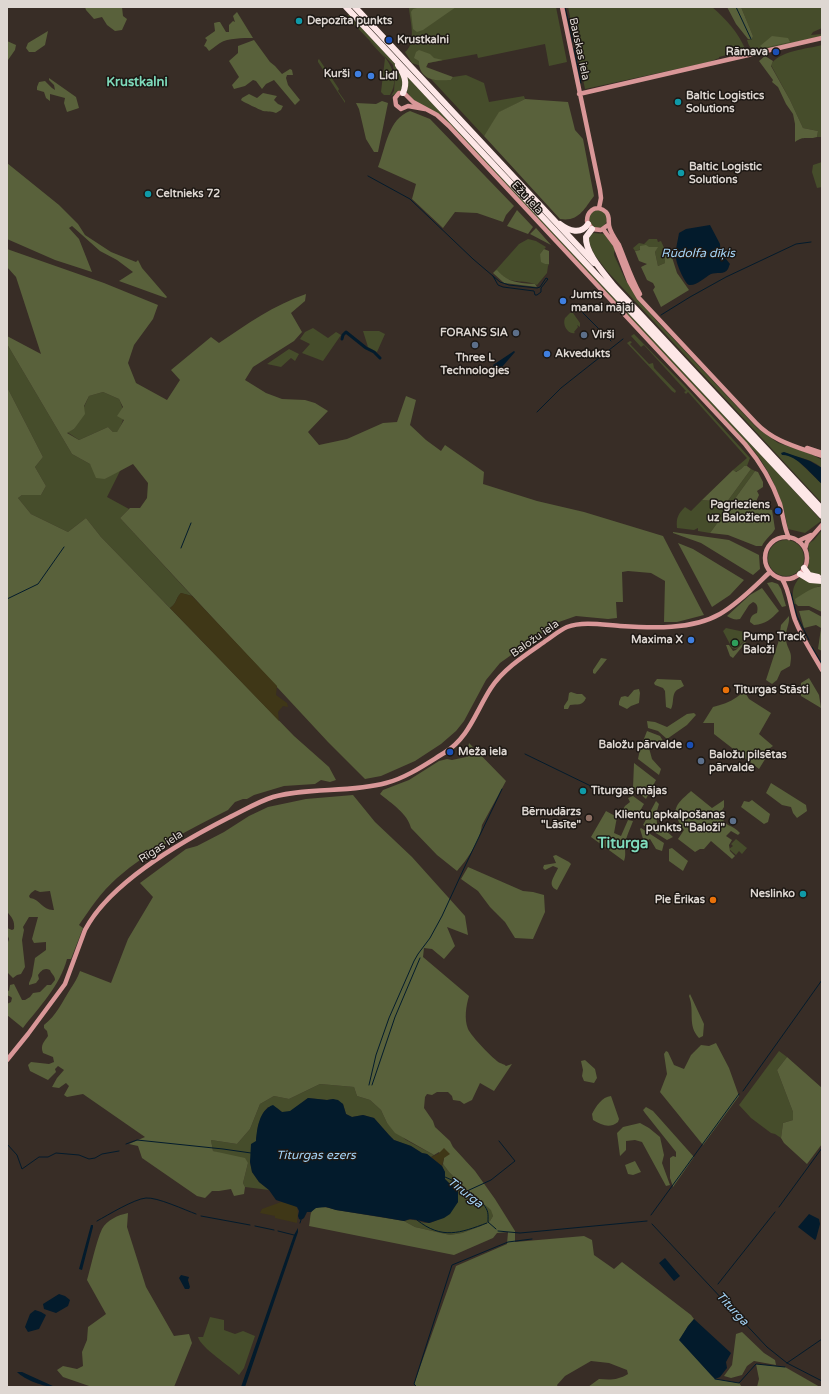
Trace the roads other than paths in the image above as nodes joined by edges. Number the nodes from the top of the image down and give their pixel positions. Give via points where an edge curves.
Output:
1 (346, 7) edge
2 (355, 7) edge
3 (562, 7) edge
4 (822, 38) edge
5 (390, 52) junction
6 (403, 93) junction
7 (579, 94) junction
8 (409, 99) junction
9 (408, 106) junction
10 (425, 109) junction
11 (599, 208) junction
12 (550, 217) junction
13 (608, 225) junction
14 (590, 226) junction
15 (603, 229) junction
16 (606, 276) junction
17 (645, 304) junction
18 (795, 446) junction
19 (822, 453) edge
20 (822, 456) edge
21 (822, 509) edge
22 (822, 516) edge
23 (784, 520) junction
24 (822, 525) edge
25 (814, 533) junction
26 (781, 538) junction
27 (789, 538) junction
28 (798, 541) junction
29 (805, 550) junction
30 (804, 568) junction
31 (770, 572) junction
32 (800, 574) junction
33 (822, 577) edge
34 (791, 578) junction
35 (782, 579) junction
36 (822, 581) edge
37 (788, 591) junction
38 (822, 670) edge
39 (414, 771) joint
40 (7, 1060) edge

1 - 5 highway
2 - 12 highway
3 - 7 main road, Bauskas iela
4 - 7 main road
5 - 6 highway via 404,75 406,86
5 - 22 highway
6 - 8 main road
6 - 9 main road via 396,96 394,103 401,108
7 - 11 main road, Bauskas iela via 600,190
8 - 9 main road
8 - 10 main road, Ežu iela
9 - 10 main road
10 - 23 main road, Ežu iela via 437,115 449,126 752,452 769,477
11 - 13 main road via 608,213
11 - 14 main road via 588,214
12 - 14 highway via 564,228 574,231
12 - 16 highway
13 - 15 main road
13 - 17 main road
14 - 15 main road via 598,230
14 - 16 highway via 586,244
15 - 17 main road via 615,245 631,285
16 - 21 highway
17 - 18 main road via 761,429 780,441
18 - 19 main road
18 - 20 main road
23 - 26 main road
23 - 27 main road, Ežu iela
24 - 25 main road
25 - 28 main road
25 - 29 main road
26 - 27 main road
26 - 31 main road via 767,549 765,560
27 - 28 main road
28 - 29 main road
29 - 30 main road via 807,560
30 - 32 main road
30 - 33 highway via 809,575
31 - 35 main road
31 - 39 main road, Baložu iela via 722,613 698,622 665,628 585,624 567,627 520,659 498,679 458,743
32 - 34 main road
32 - 36 highway via 810,580
34 - 35 main road
34 - 37 main road
35 - 37 main road
37 - 38 main road via 792,610 803,636
39 - 40 main road, Rīgas iela via 380,785 285,795 267,800 186,841 129,879 101,906 89,922 65,984

